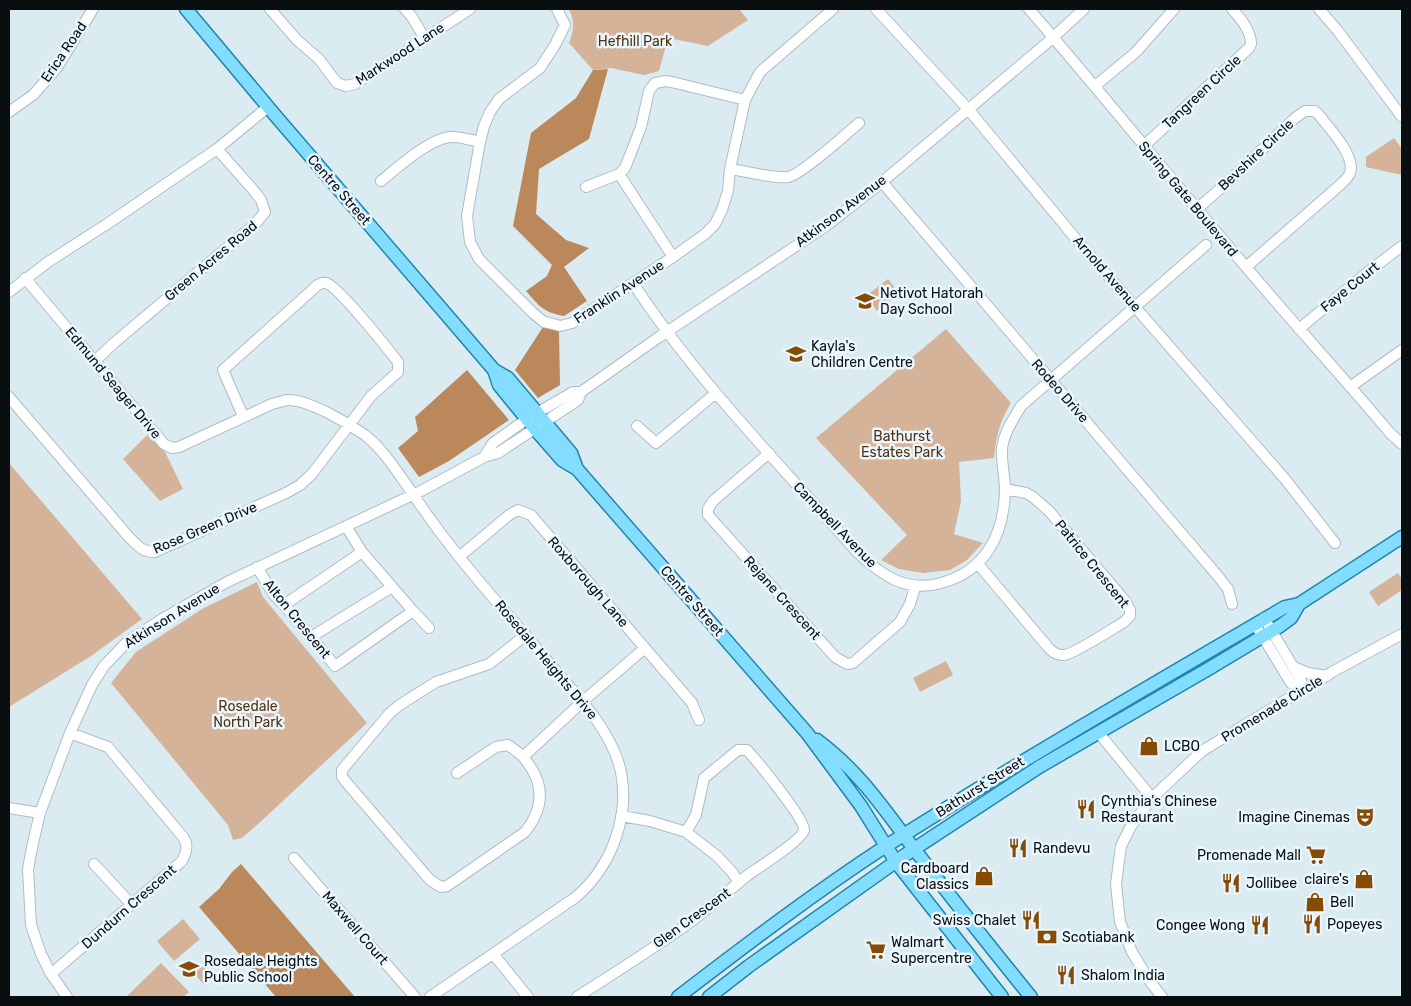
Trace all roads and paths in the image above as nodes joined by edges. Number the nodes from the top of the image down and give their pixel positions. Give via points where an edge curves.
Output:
1 (93, 9) edge
2 (186, 9) edge
3 (270, 9) edge
4 (405, 9) edge
5 (470, 9) edge
6 (556, 9) edge
7 (833, 9) edge
8 (876, 9) edge
9 (1029, 9) edge
10 (1084, 9) edge
11 (1174, 9) edge
12 (1232, 9) edge
13 (1318, 9) edge
14 (1053, 37) junction
15 (425, 39) junction
16 (1095, 86) junction
17 (745, 100) junction
18 (268, 107) junction
19 (968, 109) junction
20 (9, 112) edge
21 (1402, 117) edge
22 (859, 123) dead end
23 (480, 142) junction
24 (1144, 146) junction
25 (217, 150) junction
26 (730, 169) junction
27 (619, 174) junction
28 (381, 181) dead end
29 (882, 182) junction
30 (586, 187) dead end
31 (1197, 209) junction
32 (1206, 245) dead end
33 (1402, 246) edge
34 (673, 257) junction
35 (1246, 267) junction
36 (25, 278) junction
37 (633, 283) junction
38 (9, 292) edge
39 (1135, 307) junction
40 (1299, 329) junction
41 (666, 332) junction
42 (1402, 350) edge
43 (95, 361) junction
44 (1051, 381) junction
45 (1350, 387) junction
46 (716, 393) junction
47 (9, 397) edge
48 (243, 416) junction
49 (536, 421) junction
50 (348, 425) junction
51 (637, 426) dead end
52 (1402, 444) edge
53 (769, 453) junction
54 (1005, 489) junction
55 (413, 494) junction
56 (346, 526) junction
57 (1402, 537) edge
58 (1335, 543) dead end
59 (362, 552) junction
60 (460, 557) junction
61 (978, 564) junction
62 (257, 567) junction
63 (392, 587) junction
64 (915, 587) junction
65 (1232, 604) dead end
66 (1299, 604) junction
67 (284, 605) junction
68 (413, 611) junction
69 (1260, 621) junction
70 (429, 628) dead end
71 (1267, 634) junction
72 (1402, 634) edge
73 (526, 635) junction
74 (312, 637) junction
75 (645, 648) junction
76 (1294, 667) junction
77 (1326, 676) junction
78 (1302, 691) junction
79 (582, 702) junction
80 (699, 720) dead end
81 (1098, 732) junction
82 (70, 733) junction
83 (807, 733) junction
84 (523, 757) junction
85 (457, 773) dead end
86 (1152, 798) junction
87 (9, 808) edge
88 (40, 813) junction
89 (621, 816) junction
90 (686, 832) junction
91 (904, 835) junction
92 (885, 847) junction
93 (914, 849) junction
94 (294, 858) dead end
95 (896, 862) junction
96 (94, 864) dead end
97 (739, 883) junction
98 (132, 905) junction
99 (494, 955) junction
100 (50, 974) junction
101 (67, 997) edge
102 (415, 997) edge
103 (430, 997) edge
104 (528, 997) edge
105 (577, 997) edge
106 (678, 997) edge
107 (709, 997) edge
108 (1002, 997) edge
109 (1031, 997) edge
110 (1162, 997) edge

1 - 20 street, Erica Road via 56,68 33,95
2 - 18 main road, Centre Street
3 - 15 street, Markwood Lane via 343,86 355,84
4 - 15 street
5 - 15 street, Markwood Lane
6 - 23 street, Franklin Avenue via 564,21 564,29 540,68 494,106
7 - 17 street, Franklin Avenue via 760,72
8 - 19 street, Arnold Avenue
9 - 14 street, Spring Gate Boulevard
10 - 14 street, Atkinson Avenue
11 - 16 street via 1136,52
12 - 24 street, Tangreen Circle via 1249,33 1252,44
13 - 21 street
14 - 16 street, Spring Gate Boulevard
14 - 19 street, Atkinson Avenue
16 - 24 street, Spring Gate Boulevard
17 - 26 street, Franklin Avenue
17 - 27 street via 666,81 655,83 649,91 633,150
18 - 25 street
18 - 49 main road, Centre Street via 494,370 499,385
19 - 29 street, Atkinson Avenue
19 - 39 street, Arnold Avenue
22 - 26 street via 793,176
23 - 28 street via 450,137 443,139
23 - 37 street, Franklin Avenue via 467,216 470,242 479,259 533,313 544,322 567,325
24 - 31 street, Spring Gate Boulevard
25 - 36 street
25 - 43 street, Green Acres Road via 255,192 265,212 256,224
26 - 34 street, Franklin Avenue via 728,191 715,224
27 - 30 street
27 - 34 street
29 - 41 street, Atkinson Avenue via 820,231
29 - 44 street, Rodeo Drive
31 - 35 street, Spring Gate Boulevard
31 - 35 street, Bevshire Circle via 1295,118 1302,113 1316,111 1344,148 1351,172
32 - 39 street, Campbell Avenue
33 - 40 street, Faye Court
34 - 37 street, Franklin Avenue
35 - 40 street, Spring Gate Boulevard
36 - 38 street
36 - 43 street, Edmund Seager Drive
37 - 41 street, Campbell Avenue
39 - 44 street, Campbell Avenue
39 - 58 street, Arnold Avenue via 1285,479
40 - 45 street, Spring Gate Boulevard
41 - 46 street, Campbell Avenue
41 - 49 street, Atkinson Avenue via 582,392 578,400
42 - 45 street
43 - 48 street, Edmund Seager Drive via 164,444 172,448
44 - 54 street, Campbell Avenue via 1020,406 1007,431 1002,449
44 - 65 street, Rodeo Drive via 1228,589
45 - 52 street, Spring Gate Boulevard
46 - 51 street via 656,443
46 - 53 street, Campbell Avenue
47 - 50 street, Rose Green Drive via 128,536 148,553 164,549 300,485
48 - 50 street, Edmund Seager Drive via 288,400 312,405
48 - 50 street via 224,370 318,285 328,283 344,298 399,367 395,376 371,396
49 - 55 street, Atkinson Avenue via 493,442 484,457
49 - 83 main road, Centre Street via 562,460 577,469
50 - 55 street, Edmund Seager Drive via 377,446
53 - 64 street, Campbell Avenue via 866,561 891,578
53 - 64 street, Rejane Crescent via 713,501 708,515 835,657 847,664 853,663 900,622
54 - 61 street, Campbell Avenue via 1002,521 988,553
54 - 61 street, Patrice Crescent via 1026,493 1049,511 1126,602 1130,610 1129,619 1065,656 1059,655 1047,646
55 - 56 street, Atkinson Avenue
55 - 60 street, Rosedale Heights Drive
56 - 59 street
56 - 62 street, Atkinson Avenue
57 - 66 main road, Bathurst Street
59 - 63 street
59 - 67 street
60 - 73 street, Rosedale Heights Drive
60 - 75 street, Roxborough Lane via 509,515 518,510 525,512 531,515
61 - 64 street, Campbell Avenue via 958,578
62 - 67 street, Alton Crescent
62 - 82 street, Atkinson Avenue via 162,619 126,643 104,666 92,685
63 - 68 street
63 - 74 street
66 - 69 main road, Bathurst Street via 1285,607
66 - 71 main road, Bathurst Street via 1291,618
67 - 74 street, Alton Crescent
68 - 70 street
68 - 74 street, Alton Crescent via 335,666
69 - 71 street
69 - 91 main road, Bathurst Street via 1062,737
71 - 76 street
71 - 78 street via 1291,683
71 - 81 main road, Bathurst Street
72 - 77 street, Promenade Circle
73 - 79 street, Rosedale Heights Drive
73 - 84 street via 489,664 436,682 398,706 342,770 342,777 430,880 447,886 525,832 534,820 541,799 536,777
75 - 79 street
75 - 80 street, Roxborough Lane via 692,703
76 - 77 street
76 - 78 street via 1302,680
77 - 78 street, Promenade Circle
78 - 86 street, Promenade Circle via 1202,751
79 - 84 street
79 - 89 street, Rosedale Heights Drive via 598,722 619,764 624,799
81 - 86 street
81 - 93 main road, Bathurst Street
82 - 88 street, Atkinson Avenue
82 - 98 street, Dundurn Crescent via 108,747 186,841 182,861
83 - 91 main road, Centre Street via 836,754 873,793
83 - 92 main road, Centre Street via 866,813
84 - 85 street via 508,744 502,745
86 - 110 street, Promenade Circle via 1121,846 1116,889 1120,922 1132,952
87 - 88 street
88 - 100 street, Atkinson Avenue via 28,869 29,898 32,925
89 - 90 street, Glen Crescent
89 - 99 street, Rosedale Heights Drive via 614,846 586,888
90 - 97 street, Glen Crescent via 717,856
90 - 97 street via 696,815 704,778 738,750 747,750 785,797 805,829 795,841
91 - 92 main road, Bathurst Street
91 - 93 main road, Centre Street
92 - 95 main road, Centre Street
92 - 106 main road, Bathurst Street via 775,922
93 - 95 main road, Bathurst Street
93 - 109 main road, Centre Street
94 - 102 street, Maxwell Court
95 - 107 main road, Bathurst Street
95 - 108 main road, Centre Street
96 - 98 street
97 - 105 street, Glen Crescent via 689,923
98 - 100 street, Dundurn Crescent
99 - 103 street, Rosedale Heights Drive
99 - 104 street
100 - 101 street, Atkinson Avenue

